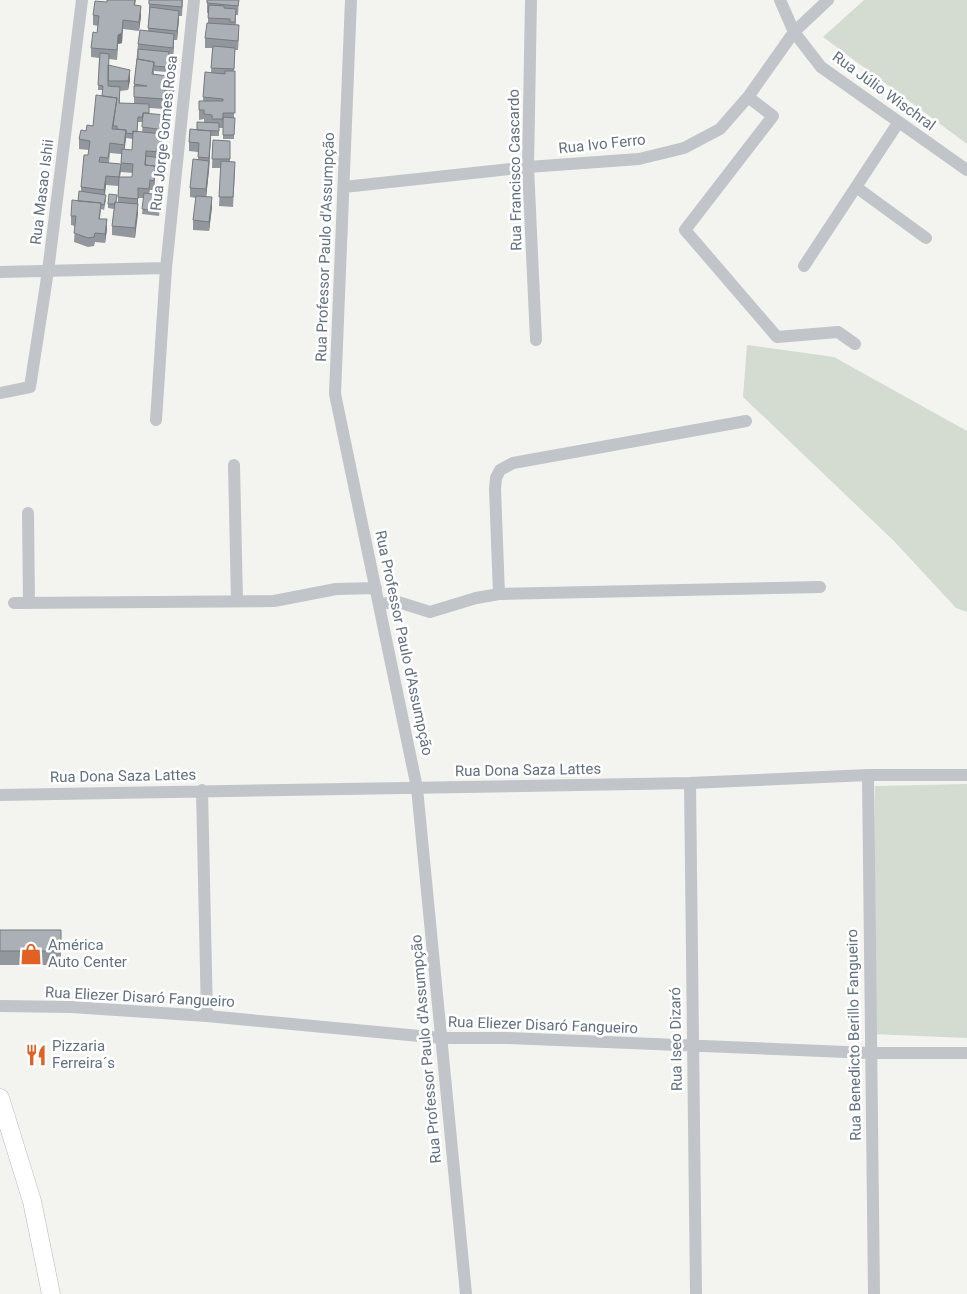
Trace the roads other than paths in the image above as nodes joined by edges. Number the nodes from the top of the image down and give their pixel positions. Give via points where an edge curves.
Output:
1 (82, 0) edge
2 (194, 0) edge
3 (351, 0) edge
4 (531, 0) edge
5 (780, 0) edge
6 (828, 0) edge
7 (794, 32) junction
8 (748, 97) junction
9 (898, 122) junction
10 (528, 167) junction
11 (967, 170) edge
12 (344, 187) junction
13 (856, 187) junction
14 (926, 238) dead end
15 (804, 266) dead end
16 (166, 268) junction
17 (48, 271) junction
18 (0, 272) edge
19 (536, 340) dead end
20 (855, 344) dead end
21 (0, 393) edge
22 (156, 420) dead end
23 (746, 421) dead end
24 (234, 465) dead end
25 (28, 513) dead end
26 (820, 587) dead end
27 (376, 588) junction
28 (499, 594) junction
29 (237, 601) junction
30 (28, 602) junction
31 (14, 603) dead end
32 (379, 605) junction
33 (967, 774) edge
34 (868, 775) junction
35 (690, 783) junction
36 (417, 788) junction
37 (202, 790) junction
38 (0, 796) edge
39 (0, 1006) edge
40 (207, 1016) junction
41 (441, 1038) junction
42 (693, 1046) junction
43 (870, 1053) junction
44 (967, 1053) edge
45 (0, 1098) edge
46 (51, 1294) edge
47 (466, 1294) edge
48 (696, 1294) edge
49 (874, 1294) edge

1 - 17 street, Rua Masao Ishii
2 - 16 street, Rua Jorge Gomes Rosa
3 - 12 street, Rua Professor Paulo d'Assumpção
4 - 10 street, Rua Francisco Cascardo
5 - 7 street, Rua Júlio Wischral
6 - 7 street, Rua Ivo Ferro
7 - 8 street, Rua Ivo Ferro
7 - 9 street, Rua Júlio Wischral via 821,67
8 - 10 street, Rua Ivo Ferro via 720,128 684,148 639,159
8 - 20 street via 773,116 685,230 777,337 838,332
9 - 11 street, Rua Júlio Wischral
9 - 13 street
10 - 12 street, Rua Ivo Ferro
10 - 19 street, Rua Francisco Cascardo
12 - 27 street, Rua Professor Paulo d'Assumpção via 335,394
13 - 14 street
13 - 15 street
16 - 17 street
16 - 22 street, Rua Jorge Gomes Rosa
17 - 18 street
17 - 21 street, Rua Masao Ishii via 30,387
23 - 28 street via 513,464 500,470 495,489
24 - 29 street
25 - 30 street
26 - 28 street
27 - 29 street via 336,589 283,600
27 - 32 street, Rua Professor Paulo d'Assumpção
28 - 32 street via 430,612 404,602
29 - 30 street
30 - 31 street
32 - 36 street, Rua Professor Paulo d'Assumpção
33 - 34 street, Rua Dona Saza Lattes
34 - 35 street, Rua Dona Saza Lattes
34 - 43 street, Rua Benedicto Berillo Fangueiro
35 - 36 street, Rua Dona Saza Lattes
35 - 42 street, Rua Iseo Dizaró
36 - 37 street, Rua Dona Saza Lattes
36 - 41 street, Rua Professor Paulo d'Assumpção
37 - 38 street, Rua Dona Saza Lattes
37 - 40 street
39 - 40 street, Rua Eliezer Disaró Fangueiro
40 - 41 street, Rua Eliezer Disaró Fangueiro
41 - 42 street, Rua Eliezer Disaró Fangueiro
41 - 47 street, Rua Professor Paulo d'Assumpção
42 - 43 street, Rua Eliezer Disaró Fangueiro
42 - 48 street, Rua Iseo Dizaró
43 - 44 street, Rua Eliezer Disaró Fangueiro
43 - 49 street, Rua Benedicto Berillo Fangueiro
45 - 46 main road via 32,1201

